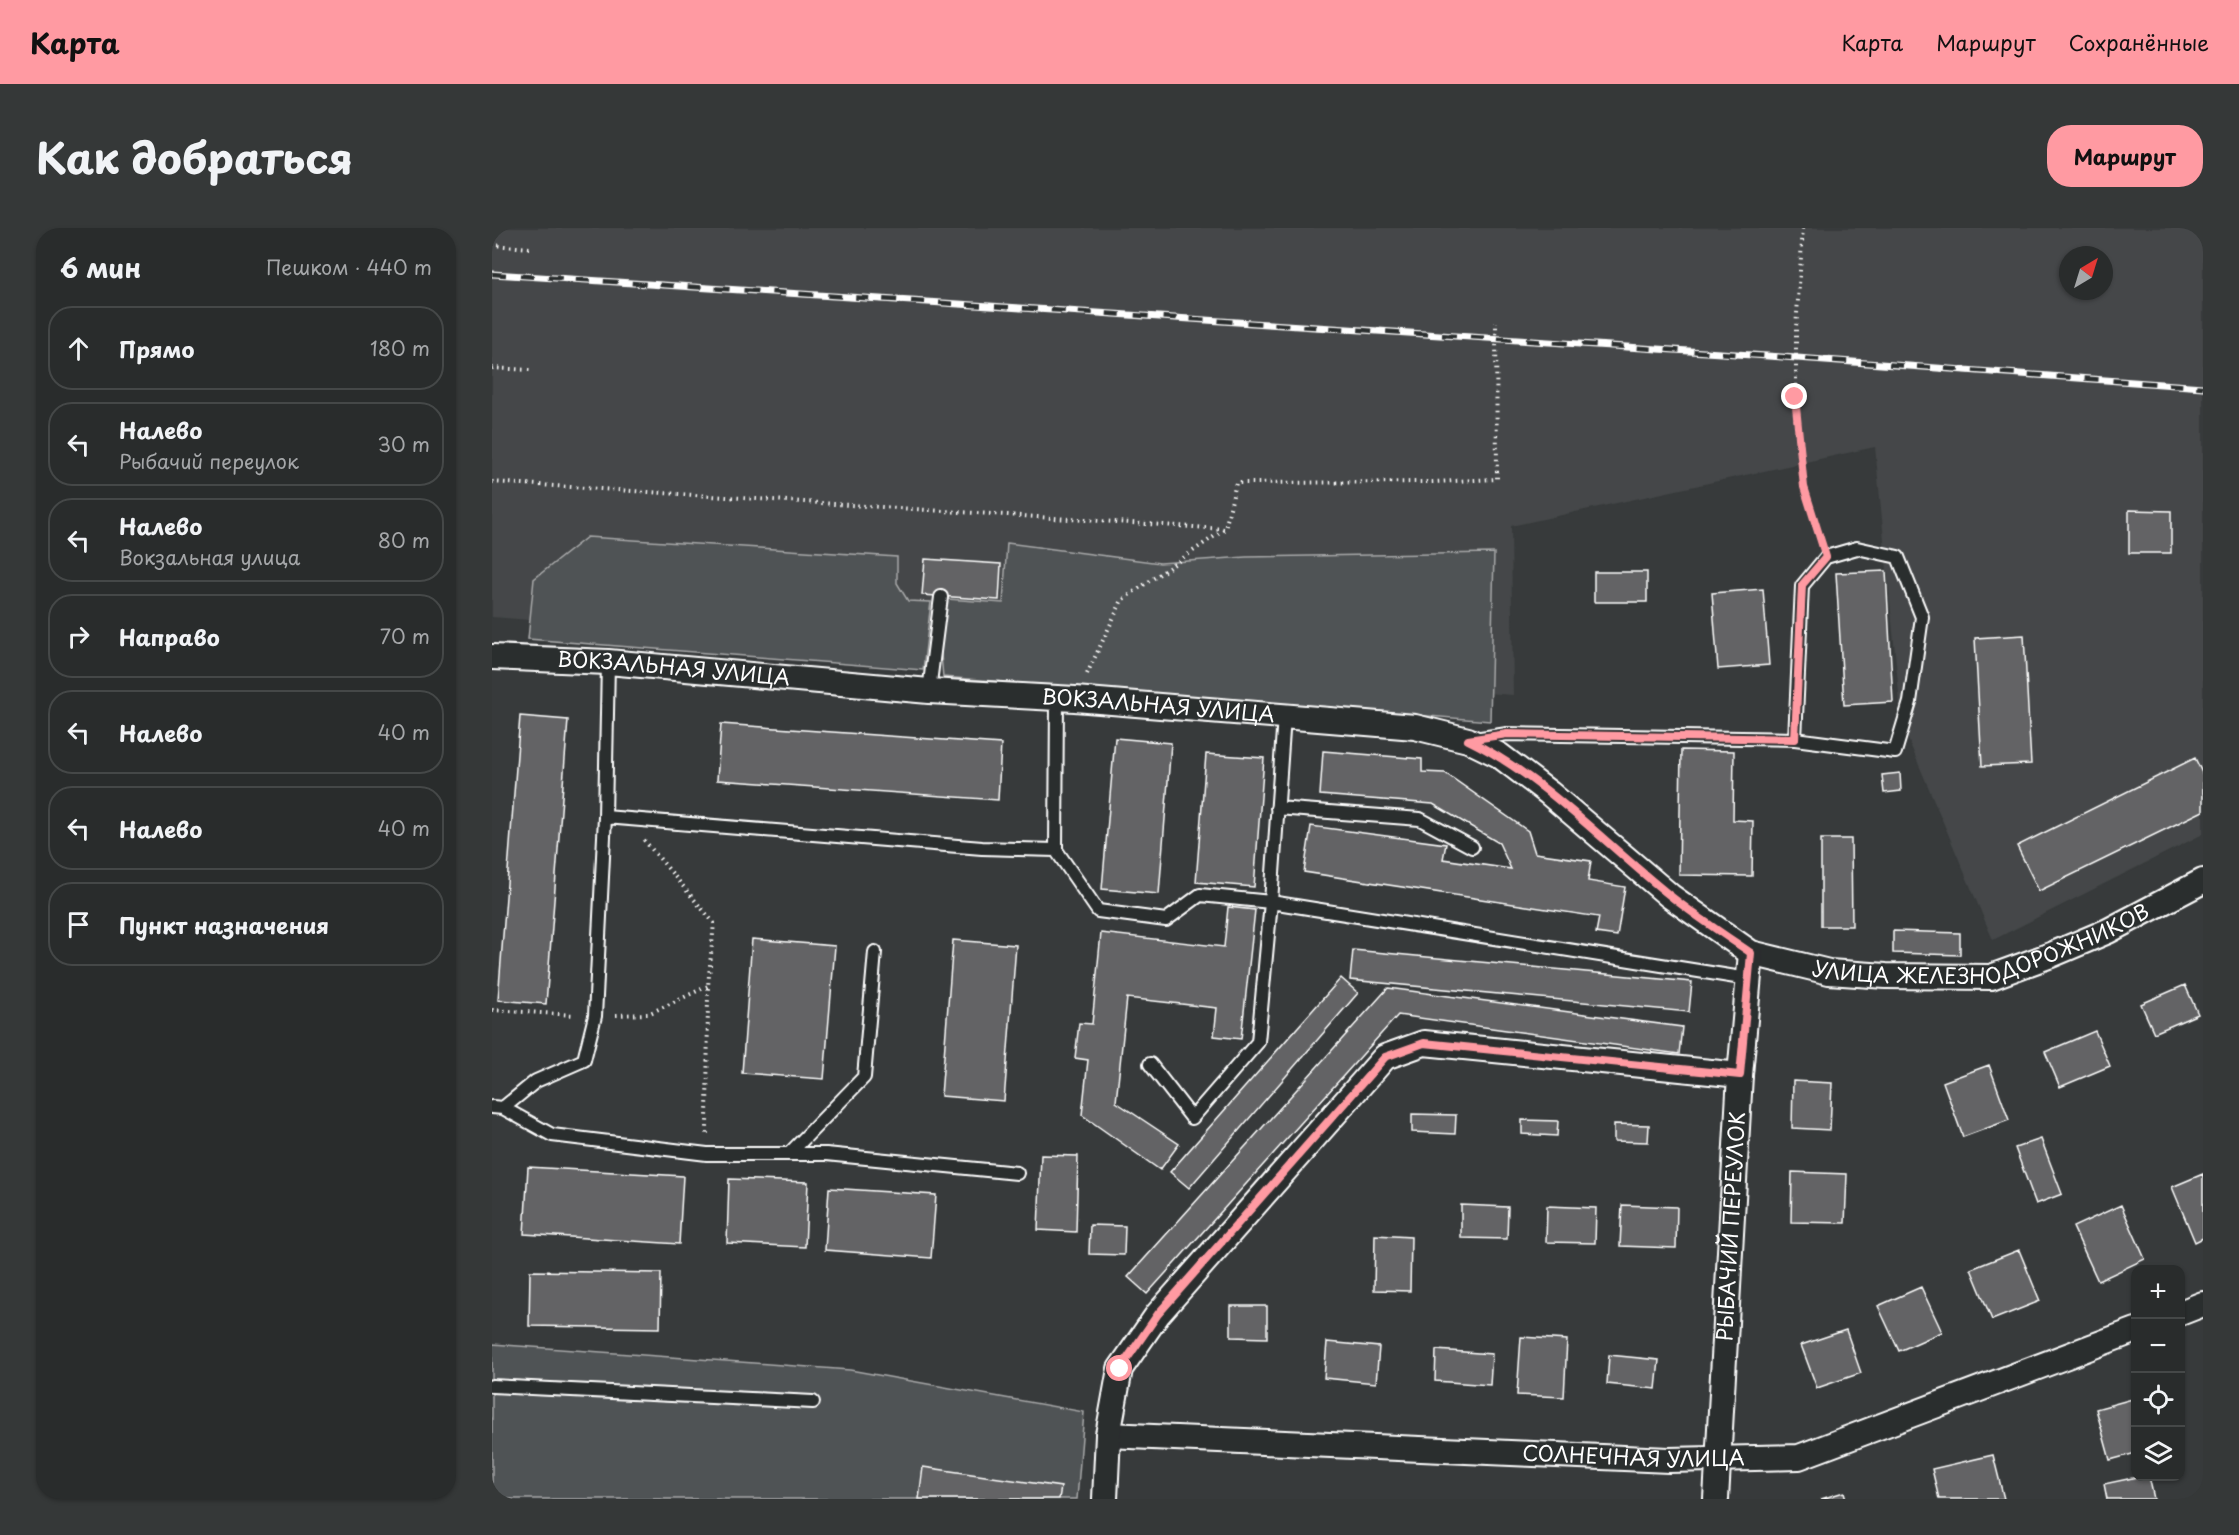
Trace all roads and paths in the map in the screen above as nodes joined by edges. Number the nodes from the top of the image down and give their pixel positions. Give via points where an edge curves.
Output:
1 (1803, 228) edge
2 (492, 245) edge
3 (530, 248) dead end
4 (1496, 322) dead end
5 (492, 368) edge
6 (530, 370) dead end
7 (492, 482) edge
8 (1226, 530) junction
9 (1826, 557) junction
10 (941, 597) dead end
11 (492, 657) edge
12 (608, 662) junction
13 (929, 691) junction
14 (1066, 698) junction
15 (1284, 716) junction
16 (1795, 739) junction
17 (1468, 740) junction
18 (1277, 808) junction
19 (605, 817) junction
20 (626, 819) junction
21 (1472, 847) dead end
22 (1056, 850) junction
23 (2203, 881) edge
24 (1271, 902) junction
25 (875, 952) dead end
26 (1751, 953) junction
27 (1748, 979) junction
28 (1150, 1064) dead end
29 (1740, 1075) junction
30 (497, 1108) edge
31 (707, 1154) junction
32 (789, 1154) junction
33 (1017, 1173) dead end
34 (2203, 1304) edge
35 (2185, 1311) edge
36 (2131, 1332) edge
37 (492, 1386) edge
38 (813, 1402) dead end
39 (1108, 1435) junction
40 (1719, 1460) junction
41 (1105, 1499) edge
42 (1716, 1499) edge

1 - 9 path via 1796,328 1796,419 1804,487
2 - 3 path
4 - 8 path via 1497,478 1236,483
5 - 6 path
7 - 8 path
8 - 14 path via 1122,600
9 - 16 lane via 1802,585
9 - 16 lane via 1857,548 1898,557 1922,617 1910,702 1895,752
10 - 13 lane
11 - 12 street, ВОКЗАЛЬНАЯ УЛИЦА
12 - 13 street, ВОКЗАЛЬНАЯ УЛИЦА
12 - 19 lane
13 - 14 street, ВОКЗАЛЬНАЯ УЛИЦА
14 - 15 street, ВОКЗАЛЬНАЯ УЛИЦА
14 - 22 lane
15 - 17 street, ВОКЗАЛЬНАЯ УЛИЦА via 1415,728
15 - 18 lane
16 - 17 lane via 1507,734
17 - 26 street, ВОКЗАЛЬНАЯ УЛИЦА via 1549,793 1670,896
18 - 21 lane via 1419,819
18 - 24 lane
19 - 20 lane
19 - 30 lane via 595,1016 584,1060 536,1081
20 - 22 lane via 982,848
20 - 31 path via 714,923 708,986
22 - 24 lane via 1098,911 1166,920 1200,896
23 - 26 street, УЛИЦА ЖЕЛЕЗНОДОРОЖНИКОВ via 2108,931 1991,976 1829,972
24 - 27 lane
24 - 28 lane via 1258,1042 1191,1118
25 - 32 lane via 864,1077
26 - 27 street, РЫБАЧИЙ ПЕРЕУЛОК
27 - 29 street, РЫБАЧИЙ ПЕРЕУЛОК
29 - 39 street via 1424,1043 1385,1057 1158,1314 1120,1369
29 - 40 street, РЫБАЧИЙ ПЕРЕУЛОК
30 - 31 lane via 552,1135
31 - 32 lane
32 - 33 lane via 826,1154
34 - 35 street
36 - 40 street, СОЛНЕЧНАЯ УЛИЦА via 1799,1457
37 - 38 lane
39 - 40 street, СОЛНЕЧНАЯ УЛИЦА
39 - 41 street
40 - 42 street, РЫБАЧИЙ ПЕРЕУЛОК

